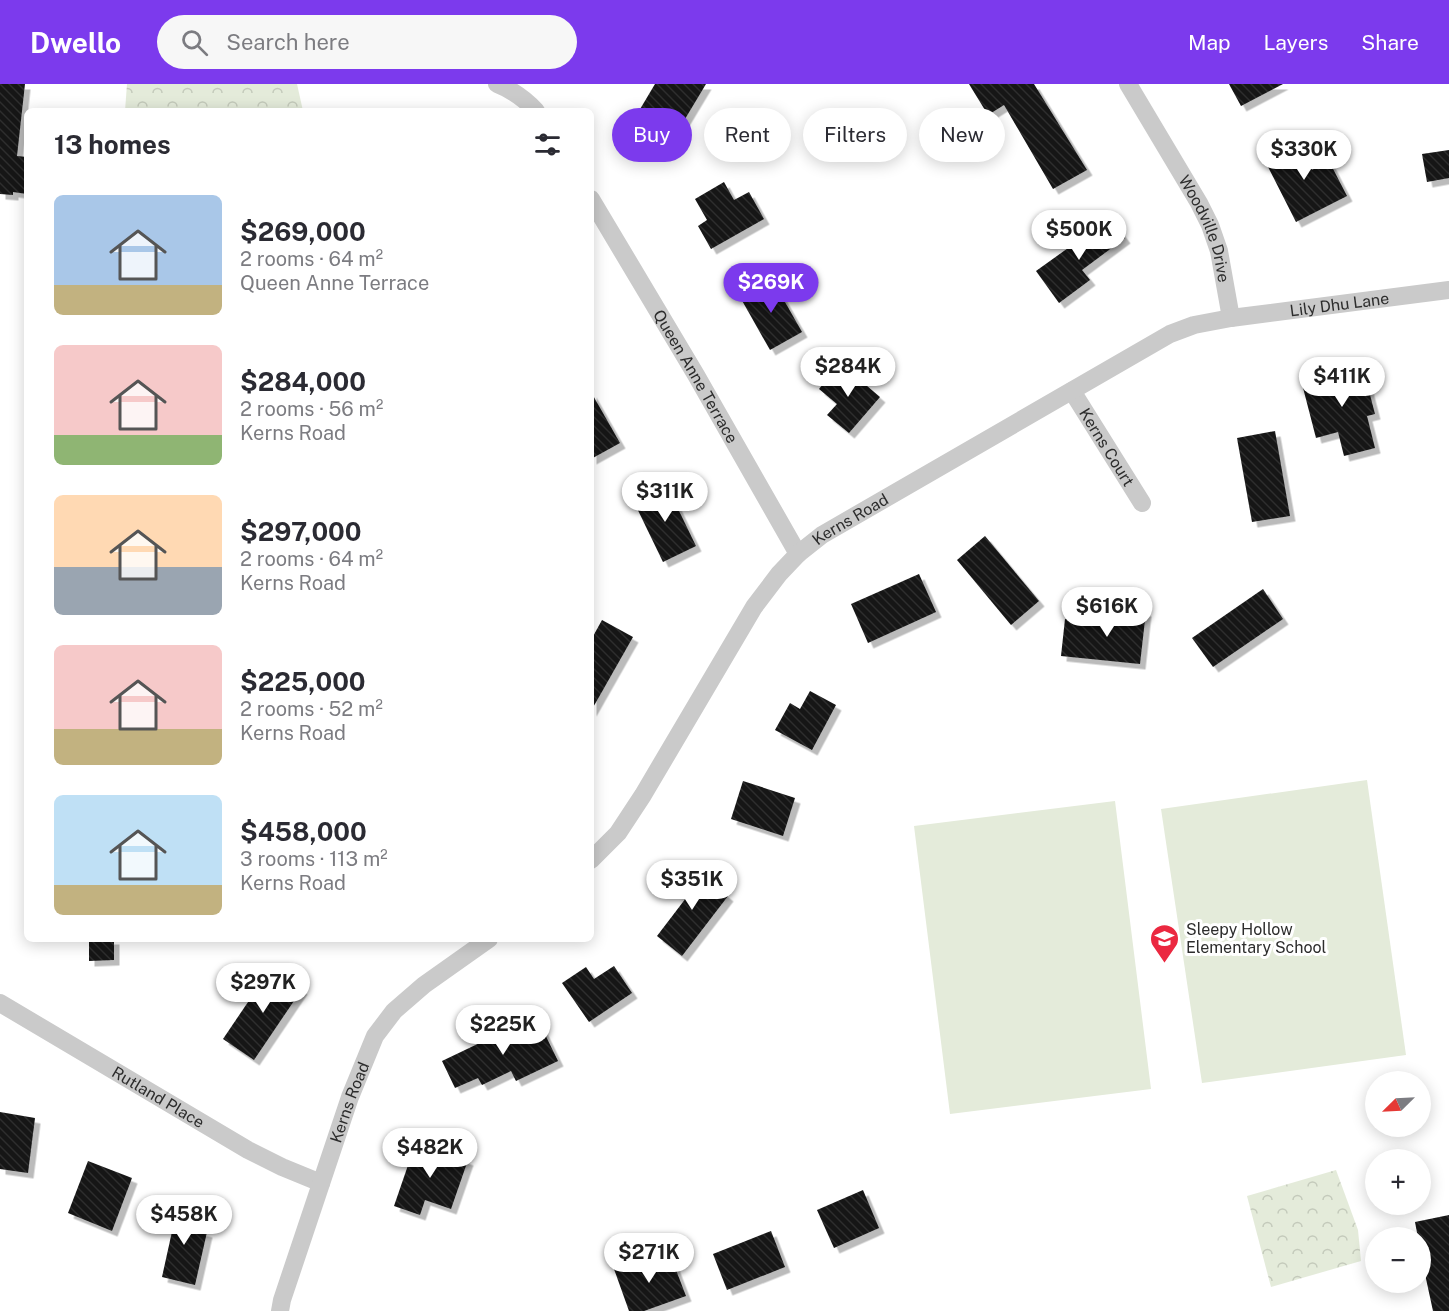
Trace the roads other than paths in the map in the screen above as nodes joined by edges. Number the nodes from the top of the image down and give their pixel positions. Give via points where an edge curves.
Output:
1 (497, 84) edge
2 (1128, 84) edge
3 (533, 108) edge
4 (594, 204) edge
5 (1449, 290) edge
6 (1231, 318) junction
7 (1072, 390) junction
8 (1142, 503) dead end
9 (798, 554) junction
10 (594, 857) edge
11 (485, 942) edge
12 (0, 1003) edge
13 (321, 1183) junction
14 (280, 1311) edge

1 - 3 street
2 - 6 street, Woodville Drive via 1210,225 1219,251
4 - 9 street, Queen Anne Terrace
5 - 6 street, Lily Dhu Lane
6 - 7 street, Kerns Road via 1170,334
7 - 8 street, Kerns Court
7 - 9 street, Kerns Road via 822,535
9 - 10 street, Kerns Road via 754,607 643,795 618,833
11 - 13 street, Kerns Road via 424,985 394,1011 375,1036
12 - 13 street, Rutland Place via 248,1150
13 - 14 street, Kerns Road

